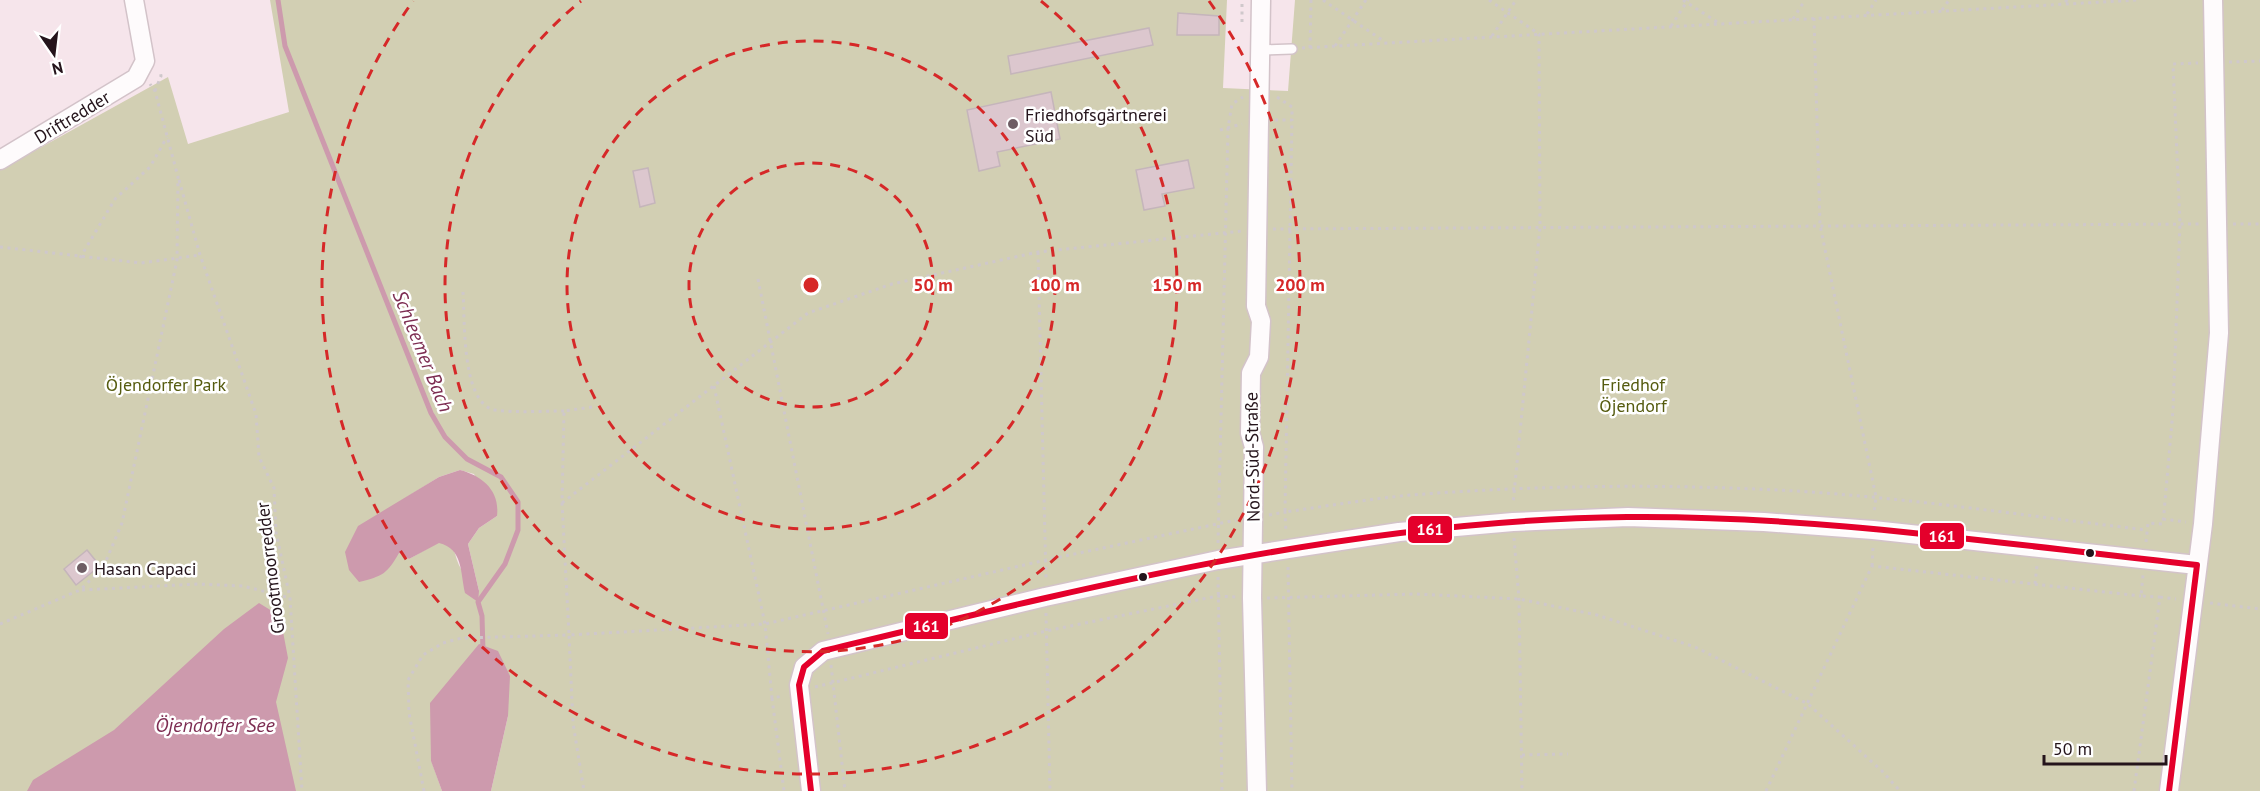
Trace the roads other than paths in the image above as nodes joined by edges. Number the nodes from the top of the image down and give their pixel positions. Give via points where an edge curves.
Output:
1 (134, 0) edge
2 (1261, 0) edge
3 (2213, 0) edge
4 (1292, 49) dead end
5 (1260, 50) junction
6 (0, 160) edge
7 (1252, 555) junction
8 (2197, 565) junction
9 (811, 791) edge
10 (1257, 791) edge
11 (2169, 791) edge

1 - 6 street, Driftredder via 144,47 141,70 127,84
2 - 5 street, Nord-Süd-Straße
3 - 8 street via 2219,333
4 - 5 lane
5 - 7 street, Nord-Süd-Straße via 1256,306 1261,321 1259,357 1251,373 1255,518
7 - 8 street via 1399,532 1628,517 1873,530
7 - 9 street via 1045,597 817,654 804,667 798,692
7 - 10 street, Nord-Süd-Straße
8 - 11 street

